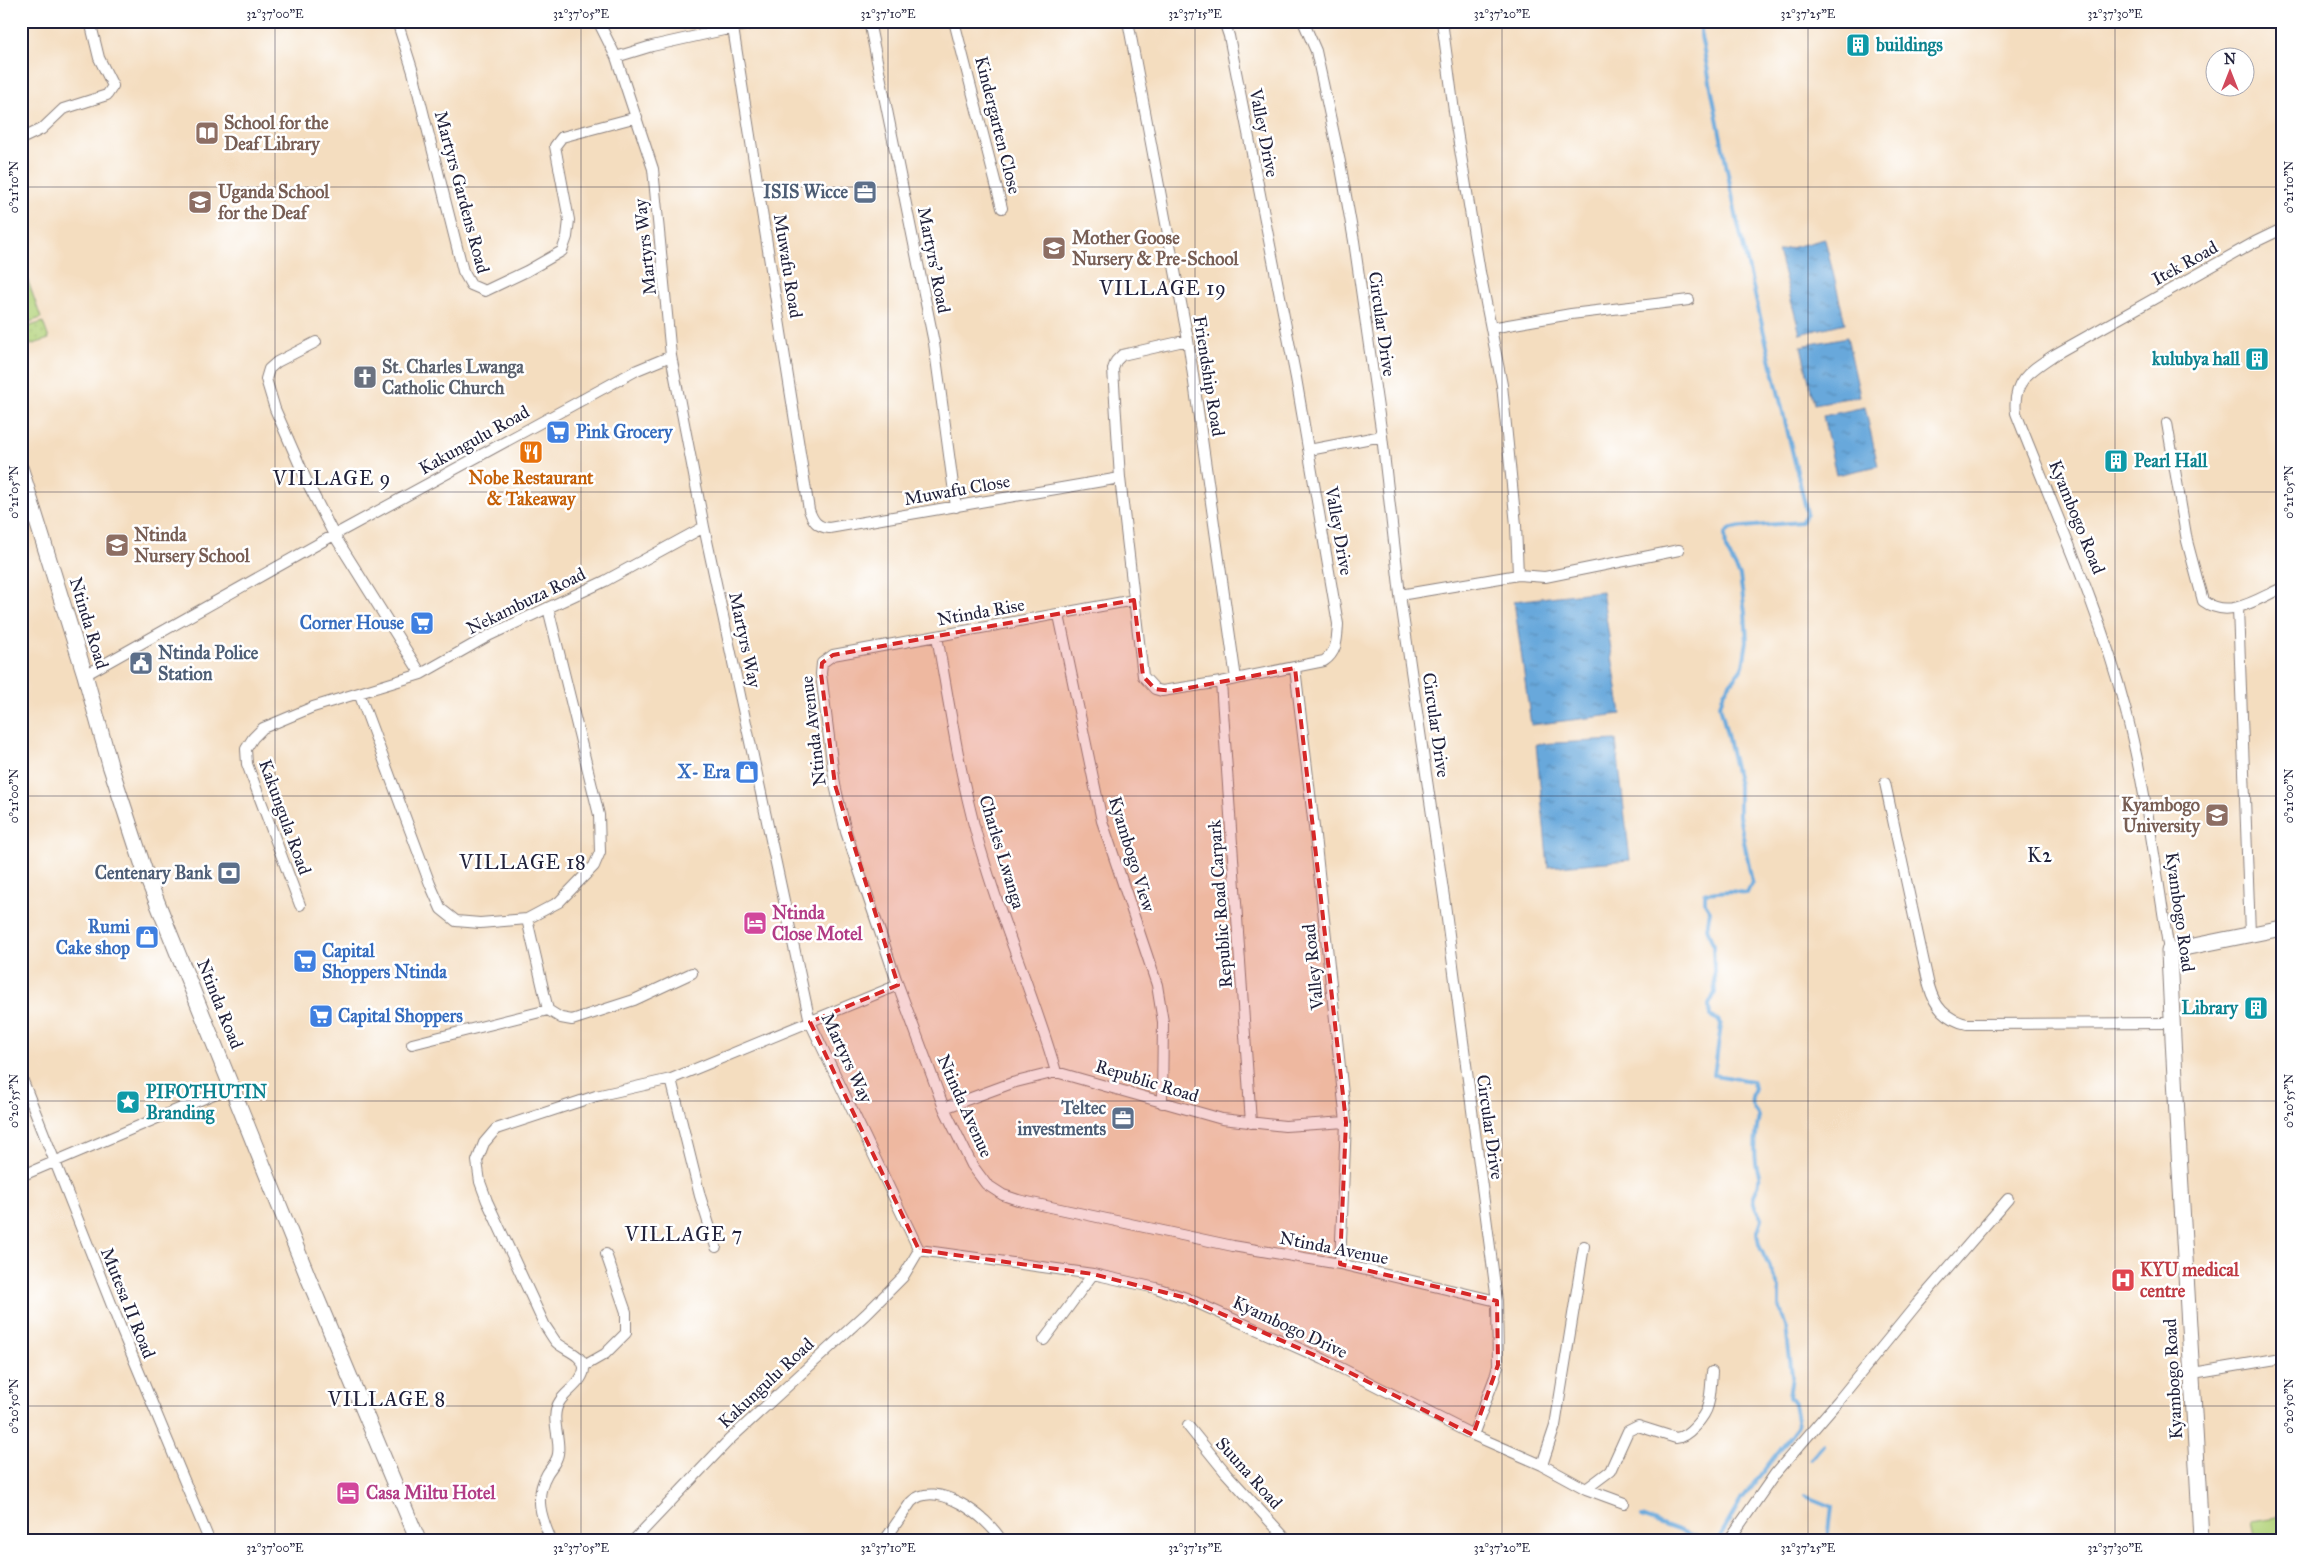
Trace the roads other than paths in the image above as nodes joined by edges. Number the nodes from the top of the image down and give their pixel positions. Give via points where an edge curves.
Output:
1 (90, 21) edge
2 (397, 21) edge
3 (598, 21) edge
4 (764, 21) edge
5 (870, 21) edge
6 (954, 21) edge
7 (1128, 21) edge
8 (1224, 21) edge
9 (1304, 21) edge
10 (1442, 21) edge
11 (733, 28) junction
12 (616, 57) junction
13 (638, 117) junction
14 (21, 139) edge
15 (1002, 208) dead end
16 (2282, 229) edge
17 (1689, 300) dead end
18 (1491, 328) junction
19 (2104, 328) joint
20 (1188, 340) junction
21 (316, 342) dead end
22 (671, 356) junction
23 (2167, 423) dead end
24 (1382, 436) junction
25 (1309, 450) junction
26 (21, 470) edge
27 (1120, 478) junction
28 (25, 492) edge
29 (956, 507) junction
30 (809, 510) joint
31 (704, 527) junction
32 (334, 535) junction
33 (1679, 550) dead end
34 (1518, 576) junction
35 (2282, 588) edge
36 (1400, 595) junction
37 (1134, 600) junction
38 (548, 608) junction
39 (2238, 608) junction
40 (1059, 615) junction
41 (937, 636) junction
42 (833, 655) joint
43 (1295, 668) junction
44 (422, 674) junction
45 (85, 675) junction
46 (1236, 679) junction
47 (1221, 682) junction
48 (358, 693) junction
49 (1885, 783) dead end
50 (300, 904) dead end
51 (527, 919) junction
52 (2282, 928) edge
53 (2250, 934) junction
54 (2169, 951) junction
55 (692, 973) dead end
56 (898, 985) junction
57 (548, 1010) junction
58 (810, 1022) junction
59 (2172, 1023) junction
60 (412, 1044) dead end
61 (1056, 1072) junction
62 (21, 1076) edge
63 (672, 1079) junction
64 (233, 1086) junction
65 (1162, 1103) junction
66 (944, 1108) junction
67 (1346, 1122) junction
68 (1251, 1123) junction
69 (55, 1163) junction
70 (21, 1176) edge
71 (2008, 1198) dead end
72 (1584, 1246) dead end
73 (716, 1247) dead end
74 (919, 1250) junction
75 (606, 1254) dead end
76 (1340, 1264) junction
77 (1093, 1274) junction
78 (1496, 1301) junction
79 (1044, 1340) dead end
80 (2282, 1358) edge
81 (584, 1366) junction
82 (1712, 1372) dead end
83 (2193, 1373) junction
84 (1188, 1426) dead end
85 (1473, 1435) junction
86 (1542, 1465) junction
87 (1586, 1489) junction
88 (1624, 1503) dead end
89 (21, 1535) edge
90 (23, 1540) edge
91 (209, 1540) edge
92 (418, 1540) edge
93 (551, 1540) edge
94 (634, 1540) edge
95 (885, 1540) edge
96 (1001, 1540) edge
97 (1287, 1540) edge
98 (1729, 1540) edge
99 (2201, 1540) edge

1 - 14 street via 99,58 113,86 107,95 64,109 42,129
2 - 13 street, Martyrs Gardens Road via 463,271 476,289 485,291 528,272 562,251 568,220 555,146 562,137
3 - 12 street, Martyrs Way
4 - 11 street
5 - 29 street, Martyrs' Road via 934,343
6 - 15 street, Kindergarten Close
7 - 20 street, Friendship Road
8 - 25 street, Valley Drive
9 - 24 street, Circular Drive via 1316,50 1340,162
10 - 18 street via 1456,129
11 - 12 street
11 - 30 street, Muwafu Road
12 - 13 street, Martyrs Way
13 - 22 street, Martyrs Way via 653,169
16 - 19 street, Itek Road
17 - 18 street via 1571,314
18 - 34 street via 1502,385
19 - 54 street, Kyambogo Road via 2030,371 2016,390 2014,399 2016,413 2108,649 2123,700 2142,788
20 - 27 street, Valley Drive via 1122,355 1116,361 1113,375
20 - 46 street, Friendship Road
21 - 32 street via 277,362 269,369 266,379 308,484
22 - 31 street, Martyrs Way
22 - 32 street, Kakungulu Road via 638,370
23 - 39 street via 2187,542 2203,601 2219,609
24 - 25 street
24 - 36 street, Circular Drive
25 - 43 street, Valley Drive via 1338,624 1336,646 1331,656 1324,662
26 - 28 main road, Ntinda Road
27 - 29 street, Muwafu Close
27 - 37 street, Valley Drive
28 - 45 main road, Ntinda Road
29 - 30 street, Muwafu Close via 829,528 822,528 813,521
31 - 38 street, Nekambuza Road
31 - 58 street, Martyrs Way
32 - 44 street
32 - 45 street, Kakungulu Road
33 - 34 street via 1545,577
34 - 36 street
35 - 39 street
36 - 78 street, Circular Drive via 1445,904
37 - 40 street, Ntinda Rise
37 - 47 street, Valley Drive via 1143,676 1149,684 1155,689 1172,691
38 - 44 street, Nekambuza Road via 490,635
38 - 51 street via 599,816 600,852 594,866 559,902
39 - 53 street
40 - 41 street, Ntinda Rise
40 - 65 street, Kyambogo View via 1102,821 1157,985 1163,1022
41 - 42 street, Ntinda Rise
41 - 61 street, Charles Lwanga via 963,780 984,858
42 - 56 street, Ntinda Avenue via 822,663 821,674 835,785 846,832
43 - 46 street, Valley Drive
43 - 67 street, Valley Road
44 - 48 street, Nekambuza Road
45 - 64 main road, Ntinda Road via 110,766 145,872
46 - 47 street, Valley Drive
47 - 68 street, Republic Road Carpark
48 - 50 street, Kakungula Road via 263,728 246,749 247,764
48 - 51 street via 441,909 456,921 480,923
49 - 59 street via 1929,986 1937,1006 1947,1016 1967,1024
51 - 57 street
52 - 53 main road
53 - 54 main road
54 - 59 main road, Kyambogo Road
55 - 57 street via 634,1000 572,1020
56 - 58 street
56 - 66 street, Ntinda Avenue
57 - 60 street
58 - 63 street
58 - 74 street, Martyrs Way
59 - 83 main road, Kyambogo Road
61 - 65 street, Republic Road
61 - 66 street via 1012,1083
62 - 69 street, Mutesa II Road
63 - 73 street via 700,1196
63 - 81 street via 596,1096 496,1129 484,1143 477,1161 487,1201 545,1326 557,1343 580,1358
64 - 69 street
64 - 92 main road, Ntinda Road via 308,1277
65 - 68 street, Republic Road
66 - 76 street, Ntinda Avenue via 972,1165 986,1184 1003,1195 1233,1246
67 - 68 street, Republic Road via 1285,1126
67 - 76 street, Valley Road
69 - 70 street
69 - 91 street, Mutesa II Road
71 - 98 street via 1776,1474
72 - 86 street via 1555,1426
74 - 77 street, Kyambogo Drive
74 - 94 street, Kakungulu Road via 903,1277 729,1440
75 - 81 street via 626,1312 626,1332 605,1354
76 - 78 street, Ntinda Avenue
77 - 79 street
77 - 85 street, Kyambogo Drive via 1156,1288 1218,1312 1322,1359
78 - 85 street, Circular Drive via 1498,1366
80 - 83 street
81 - 93 street via 583,1374 559,1402 556,1411 558,1453 538,1498 540,1513
82 - 87 street via 1706,1412 1687,1434 1676,1438 1632,1427 1610,1471
83 - 99 main road, Kyambogo Road
84 - 97 street, Suuna Road
85 - 86 street, Kyambogo Drive
86 - 87 street, Kyambogo Drive
87 - 88 street, Kyambogo Drive
89 - 90 street
95 - 96 street via 911,1502 928,1494 940,1495 963,1505 994,1528

